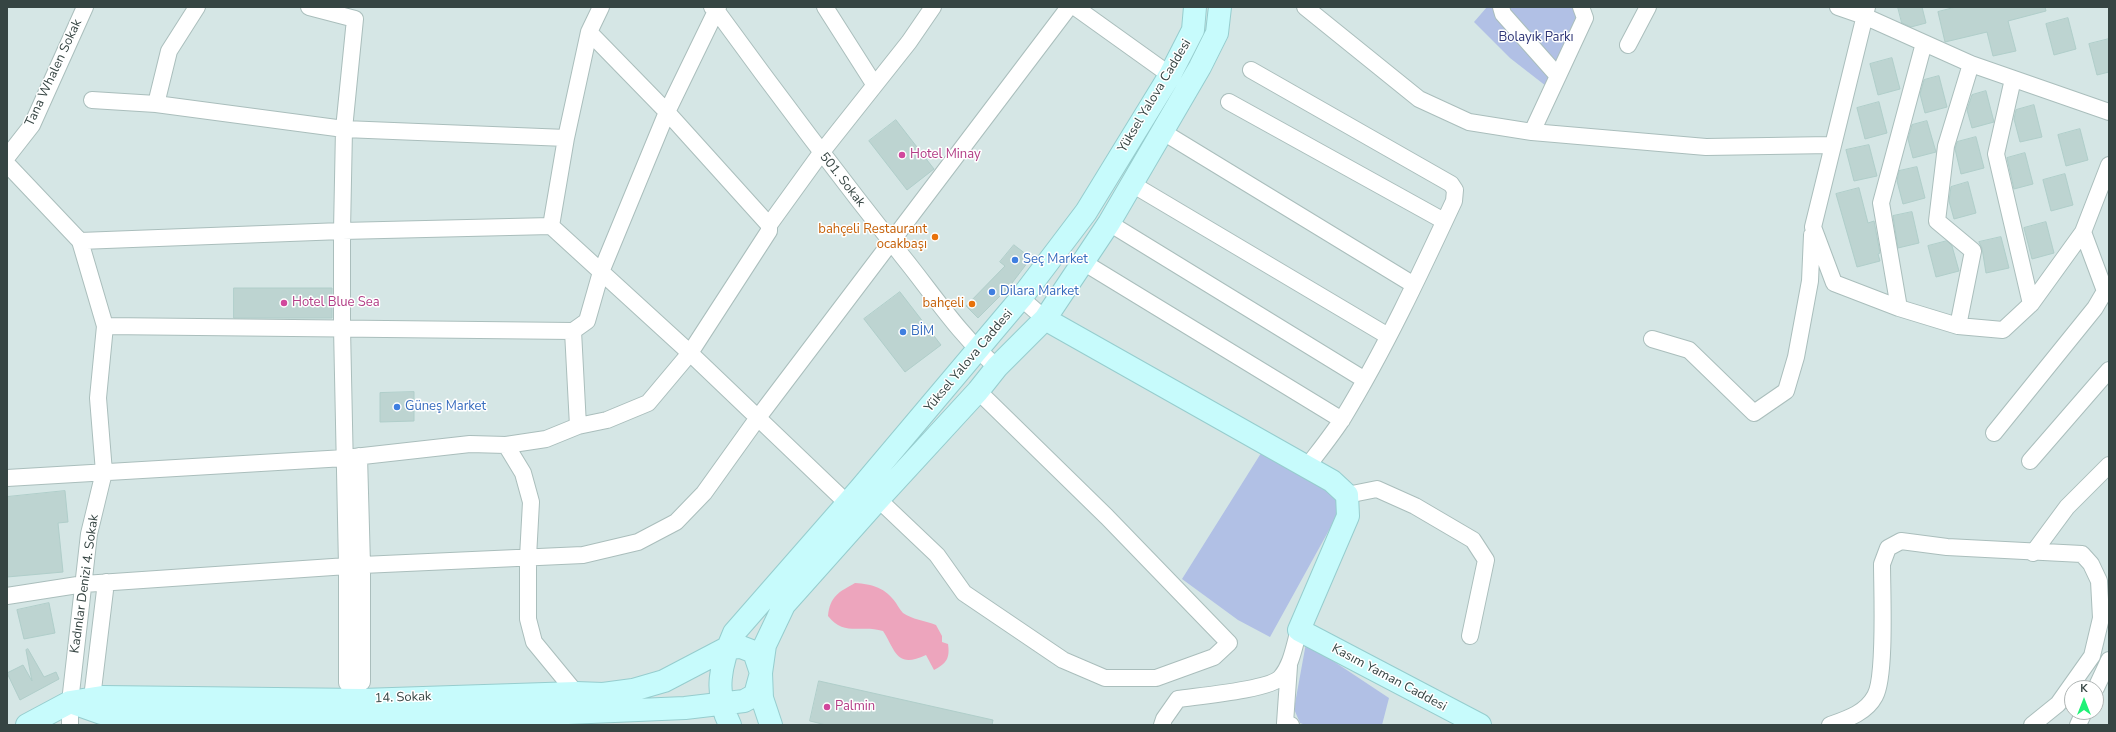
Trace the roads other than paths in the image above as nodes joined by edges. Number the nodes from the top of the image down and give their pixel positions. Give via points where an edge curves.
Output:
1 (85, 7) edge
2 (197, 7) edge
3 (309, 7) edge
4 (601, 7) edge
5 (825, 7) edge
6 (933, 7) edge
7 (1069, 7) edge
8 (1075, 7) edge
9 (1195, 7) edge
10 (1220, 7) edge
11 (1305, 7) edge
12 (1501, 7) edge
13 (1581, 7) edge
14 (1648, 7) edge
15 (1838, 7) edge
16 (715, 8) edge
17 (1866, 12) edge
18 (358, 13) edge
19 (589, 32) junction
20 (1924, 43) junction
21 (1628, 45) dead end
22 (1971, 64) junction
23 (1251, 70) dead end
24 (1170, 75) junction
25 (1558, 76) junction
26 (2013, 79) junction
27 (874, 84) junction
28 (92, 100) dead end
29 (1229, 102) dead end
30 (156, 104) junction
31 (667, 112) junction
32 (2109, 112) edge
33 (344, 129) junction
34 (1163, 132) junction
35 (1532, 132) junction
36 (566, 138) junction
37 (1831, 145) junction
38 (821, 153) junction
39 (7, 157) edge
40 (7, 164) edge
41 (2109, 165) edge
42 (1132, 184) junction
43 (1444, 221) junction
44 (1109, 223) junction
45 (769, 225) junction
46 (551, 226) junction
47 (1812, 228) junction
48 (342, 231) junction
49 (2083, 232) junction
50 (80, 241) junction
51 (892, 243) junction
52 (1083, 262) junction
53 (601, 272) junction
54 (1414, 285) junction
55 (1022, 298) junction
56 (2031, 304) junction
57 (1899, 308) junction
58 (1044, 319) junction
59 (105, 326) junction
60 (1958, 326) junction
61 (342, 328) junction
62 (573, 331) junction
63 (1388, 336) junction
64 (1652, 339) dead end
65 (978, 350) junction
66 (690, 353) junction
67 (997, 367) junction
68 (2109, 370) edge
69 (1365, 380) junction
70 (978, 391) junction
71 (756, 419) junction
72 (1342, 420) junction
73 (578, 426) junction
74 (1994, 434) dead end
75 (506, 445) junction
76 (352, 457) junction
77 (2030, 461) dead end
78 (2109, 465) edge
79 (1307, 467) junction
80 (104, 472) junction
81 (7, 478) edge
82 (1346, 495) junction
83 (878, 499) junction
84 (847, 503) junction
85 (2033, 553) junction
86 (528, 557) junction
87 (354, 565) junction
88 (106, 582) junction
89 (84, 584) junction
90 (7, 596) edge
91 (1299, 630) junction
92 (1470, 636) dead end
93 (727, 648) junction
94 (2092, 656) junction
95 (2108, 661) edge
96 (1289, 664) junction
97 (761, 673) junction
98 (2100, 680) edge
99 (92, 698) junction
100 (70, 702) junction
101 (576, 703) junction
102 (2058, 704) junction
103 (721, 708) edge
104 (426, 722) edge
105 (1286, 724) edge
106 (27, 725) edge
107 (70, 725) edge
108 (730, 725) edge
109 (771, 725) edge
110 (1162, 725) edge
111 (1480, 725) edge
112 (1830, 725) edge
113 (2032, 725) edge
114 (2053, 725) edge

1 - 39 street, Tana Whalen Sokak via 32,125
2 - 30 street via 169,51
3 - 18 street
4 - 19 street
5 - 27 street
6 - 27 street via 909,42
7 - 51 street
8 - 24 street
9 - 24 street, Yüksel Yalova Caddesi via 1193,30
10 - 34 street, Yüksel Yalova Caddesi via 1217,33
11 - 35 street via 1420,99 1468,122
12 - 25 street via 1503,14
13 - 25 street via 1585,18
14 - 21 street
15 - 17 street
16 - 31 street
16 - 38 street, 501. Sokak
17 - 20 street
17 - 37 street
18 - 33 street
19 - 31 street
19 - 36 street
20 - 22 street
20 - 57 street via 1881,203
22 - 26 street
22 - 60 street via 1946,146 1937,220 1973,251
23 - 43 street via 1451,184 1455,190 1454,200
24 - 55 street, Yüksel Yalova Caddesi via 1086,212
25 - 35 street
26 - 32 street
26 - 56 street via 1996,154
27 - 38 street
28 - 30 street
29 - 43 street
30 - 33 street
31 - 45 street
31 - 53 street
33 - 36 street
33 - 48 street
34 - 42 street, Yüksel Yalova Caddesi
34 - 54 street
35 - 37 street via 1706,147
36 - 46 street
37 - 47 street
38 - 45 street
38 - 51 street, 501. Sokak
40 - 50 street, Kadınlar Denizi 4. Sokak
41 - 49 street
42 - 44 street, Yüksel Yalova Caddesi
42 - 63 street
43 - 54 street
44 - 52 street, Yüksel Yalova Caddesi
44 - 69 street
45 - 66 street via 769,231
46 - 48 street
46 - 53 street
47 - 57 street via 1834,283
47 - 64 street via 1810,281 1796,357 1786,391 1754,413 1689,350
48 - 50 street
48 - 61 street
49 - 56 street
49 - 74 street via 2105,291 2095,308
50 - 59 street, Kadınlar Denizi 4. Sokak
51 - 65 street, 501. Sokak
51 - 71 street
52 - 58 street, Yüksel Yalova Caddesi
52 - 72 street
53 - 62 street via 587,321
53 - 66 street
54 - 63 street
55 - 58 street
55 - 65 street, Yüksel Yalova Caddesi
56 - 60 street via 2003,330
57 - 60 street
58 - 67 street, Yüksel Yalova Caddesi
58 - 79 street
59 - 61 street
59 - 80 street, Kadınlar Denizi 4. Sokak via 98,398
61 - 62 street
61 - 76 street
62 - 73 street
63 - 69 street
65 - 67 street, 501. Sokak
65 - 84 street, Yüksel Yalova Caddesi
66 - 71 street
66 - 73 street via 648,403 607,420
67 - 70 street, Yüksel Yalova Caddesi
68 - 77 street
69 - 72 street
70 - 83 street, Yüksel Yalova Caddesi
70 - 83 street via 1107,517 1229,643 1214,657 1156,678 1105,678 1063,660 964,593 937,555
71 - 84 street
71 - 86 street via 704,493 676,522 638,542 583,555
72 - 79 street
73 - 75 street via 546,439
75 - 76 street via 470,444
75 - 86 street via 522,473 531,502
76 - 80 street
76 - 87 street
78 - 85 street via 2067,507
79 - 82 street via 1332,481
80 - 81 street
80 - 89 street, Kadınlar Denizi 4. Sokak via 89,534
82 - 91 street via 1348,516
82 - 92 street via 1377,489 1415,506 1473,540 1486,560
83 - 97 street, Yüksel Yalova Caddesi via 784,605 765,645
84 - 93 street, Yüksel Yalova Caddesi via 734,633
85 - 94 street via 2082,554 2091,564 2099,581 2101,618
85 - 112 street via 1901,541 1888,548 1882,564 1881,670 1876,696 1859,714
86 - 87 street
86 - 101 street via 528,619 534,642
87 - 87 street via 347,683 362,682
87 - 88 street
88 - 89 street
88 - 99 street
89 - 90 street
89 - 100 street, Kadınlar Denizi 4. Sokak
91 - 96 street
91 - 111 street, Kasım Yaman Caddesi
93 - 97 street via 742,647 754,652
93 - 101 street, 14. Sokak via 658,683 603,694
93 - 103 street, Yüksel Yalova Caddesi via 722,671
94 - 95 street
94 - 102 street
95 - 98 street
96 - 105 street
96 - 110 street via 1280,678 1259,687 1178,699
97 - 103 street via 755,695
97 - 109 street, Yüksel Yalova Caddesi via 762,698
99 - 100 street, 14. Sokak
99 - 101 street, 14. Sokak
100 - 104 street, 14. Sokak via 101,713
100 - 106 street, 14. Sokak
100 - 107 street, Kadınlar Denizi 4. Sokak
101 - 103 street via 685,708 715,717
101 - 104 street, 14. Sokak
102 - 113 street
102 - 114 street
103 - 108 street

